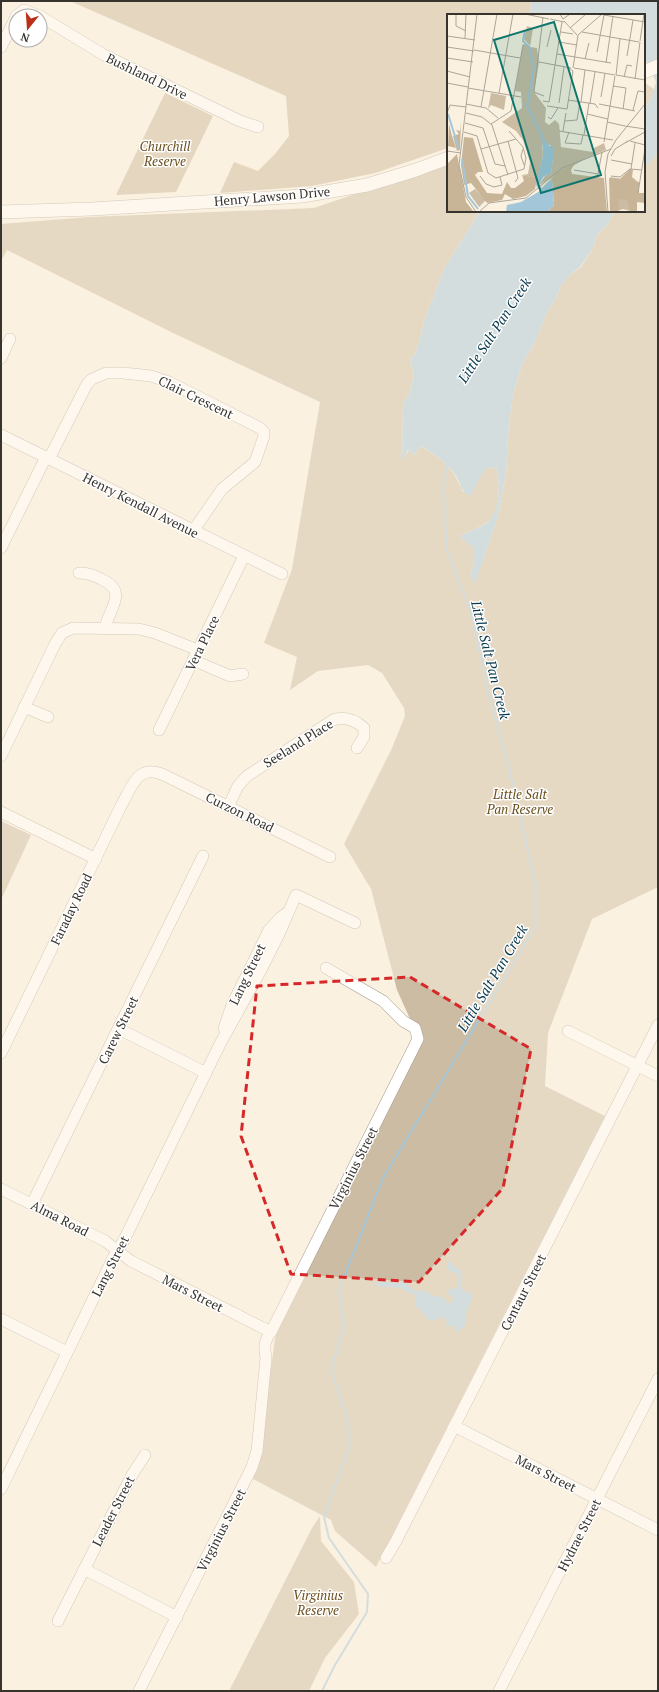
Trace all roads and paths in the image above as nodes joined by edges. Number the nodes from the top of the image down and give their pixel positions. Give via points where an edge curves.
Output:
1 (48, 21) edge
2 (8, 33) edge
3 (1, 47) edge
4 (658, 66) edge
5 (645, 72) edge
6 (258, 127) dead end
7 (447, 158) edge
8 (92, 209) junction
9 (1, 212) edge
10 (1, 216) edge
11 (10, 339) dead end
12 (1, 358) edge
13 (1, 435) edge
14 (48, 458) junction
15 (193, 531) junction
16 (1, 548) edge
17 (244, 556) junction
18 (79, 573) dead end
19 (282, 574) dead end
20 (105, 628) junction
21 (196, 655) junction
22 (243, 674) dead end
23 (24, 707) junction
24 (48, 716) dead end
25 (159, 730) dead end
26 (357, 748) dead end
27 (1, 756) edge
28 (148, 771) joint
29 (228, 807) junction
30 (1, 812) edge
31 (203, 856) dead end
32 (330, 857) dead end
33 (96, 859) junction
34 (355, 923) dead end
35 (326, 968) dead end
36 (658, 1025) edge
37 (119, 1028) junction
38 (568, 1031) dead end
39 (1, 1053) edge
40 (637, 1066) junction
41 (206, 1072) junction
42 (658, 1076) edge
43 (1, 1189) edge
44 (32, 1204) junction
45 (118, 1251) junction
46 (1, 1319) edge
47 (271, 1332) junction
48 (67, 1352) junction
49 (658, 1378) edge
50 (454, 1426) junction
51 (145, 1455) dead end
52 (5, 1469) edge
53 (1, 1489) edge
54 (597, 1499) junction
55 (658, 1530) edge
56 (386, 1558) dead end
57 (84, 1569) junction
58 (177, 1617) junction
59 (58, 1621) dead end
60 (139, 1691) edge
61 (499, 1691) edge

1 - 6 street, Bushland Drive via 104,55
2 - 3 street
4 - 5 main road
7 - 8 main road, Henry Lawson Drive via 390,178 325,193
8 - 9 main road, Henry Lawson Drive
8 - 10 main road, Henry Lawson Drive
11 - 12 street
13 - 14 street, Henry Kendall Avenue
14 - 15 street, Henry Kendall Avenue
14 - 15 street, Clair Crescent via 87,384 106,373 123,372 156,377 260,428 264,436 257,459 222,489
14 - 16 street, Clair Crescent
15 - 17 street, Henry Kendall Avenue
17 - 19 street, Henry Kendall Avenue
17 - 21 street, Vera Place
18 - 20 street via 92,574 116,590 116,598
20 - 21 street via 146,630
20 - 23 street via 73,628 62,633
21 - 22 street via 230,676
21 - 25 street, Vera Place
23 - 24 street
23 - 27 street
26 - 29 street, Seeland Place via 364,736 364,728 348,719 332,720 250,774 238,786
28 - 29 street, Curzon Road via 164,775
28 - 33 street, Faraday Road via 135,780
29 - 32 street, Curzon Road
30 - 33 street
31 - 37 street, Carew Street
33 - 39 street, Faraday Road
34 - 41 street, Lang Street via 296,895 261,970
35 - 47 street, Virginius Street via 380,998 415,1028 418,1039
36 - 40 street, Centaur Street
37 - 41 street
37 - 44 street, Carew Street
38 - 40 street
40 - 42 street
40 - 50 street, Centaur Street
41 - 45 street, Lang Street
43 - 44 street, Alma Road
44 - 45 street, Alma Road via 105,1241
45 - 47 street, Mars Street via 131,1261
45 - 48 street, Lang Street
46 - 48 street
47 - 58 street, Virginius Street via 258,1442 252,1467
48 - 52 street, Lang Street
49 - 54 street, Hydrae Street
50 - 54 street, Mars Street
50 - 56 street, Centaur Street
51 - 57 street, Leader Street via 132,1475
52 - 53 street, Lang Street
54 - 55 street, Mars Street
54 - 61 street, Hydrae Street
57 - 58 street
57 - 59 street, Leader Street
58 - 60 street, Virginius Street

